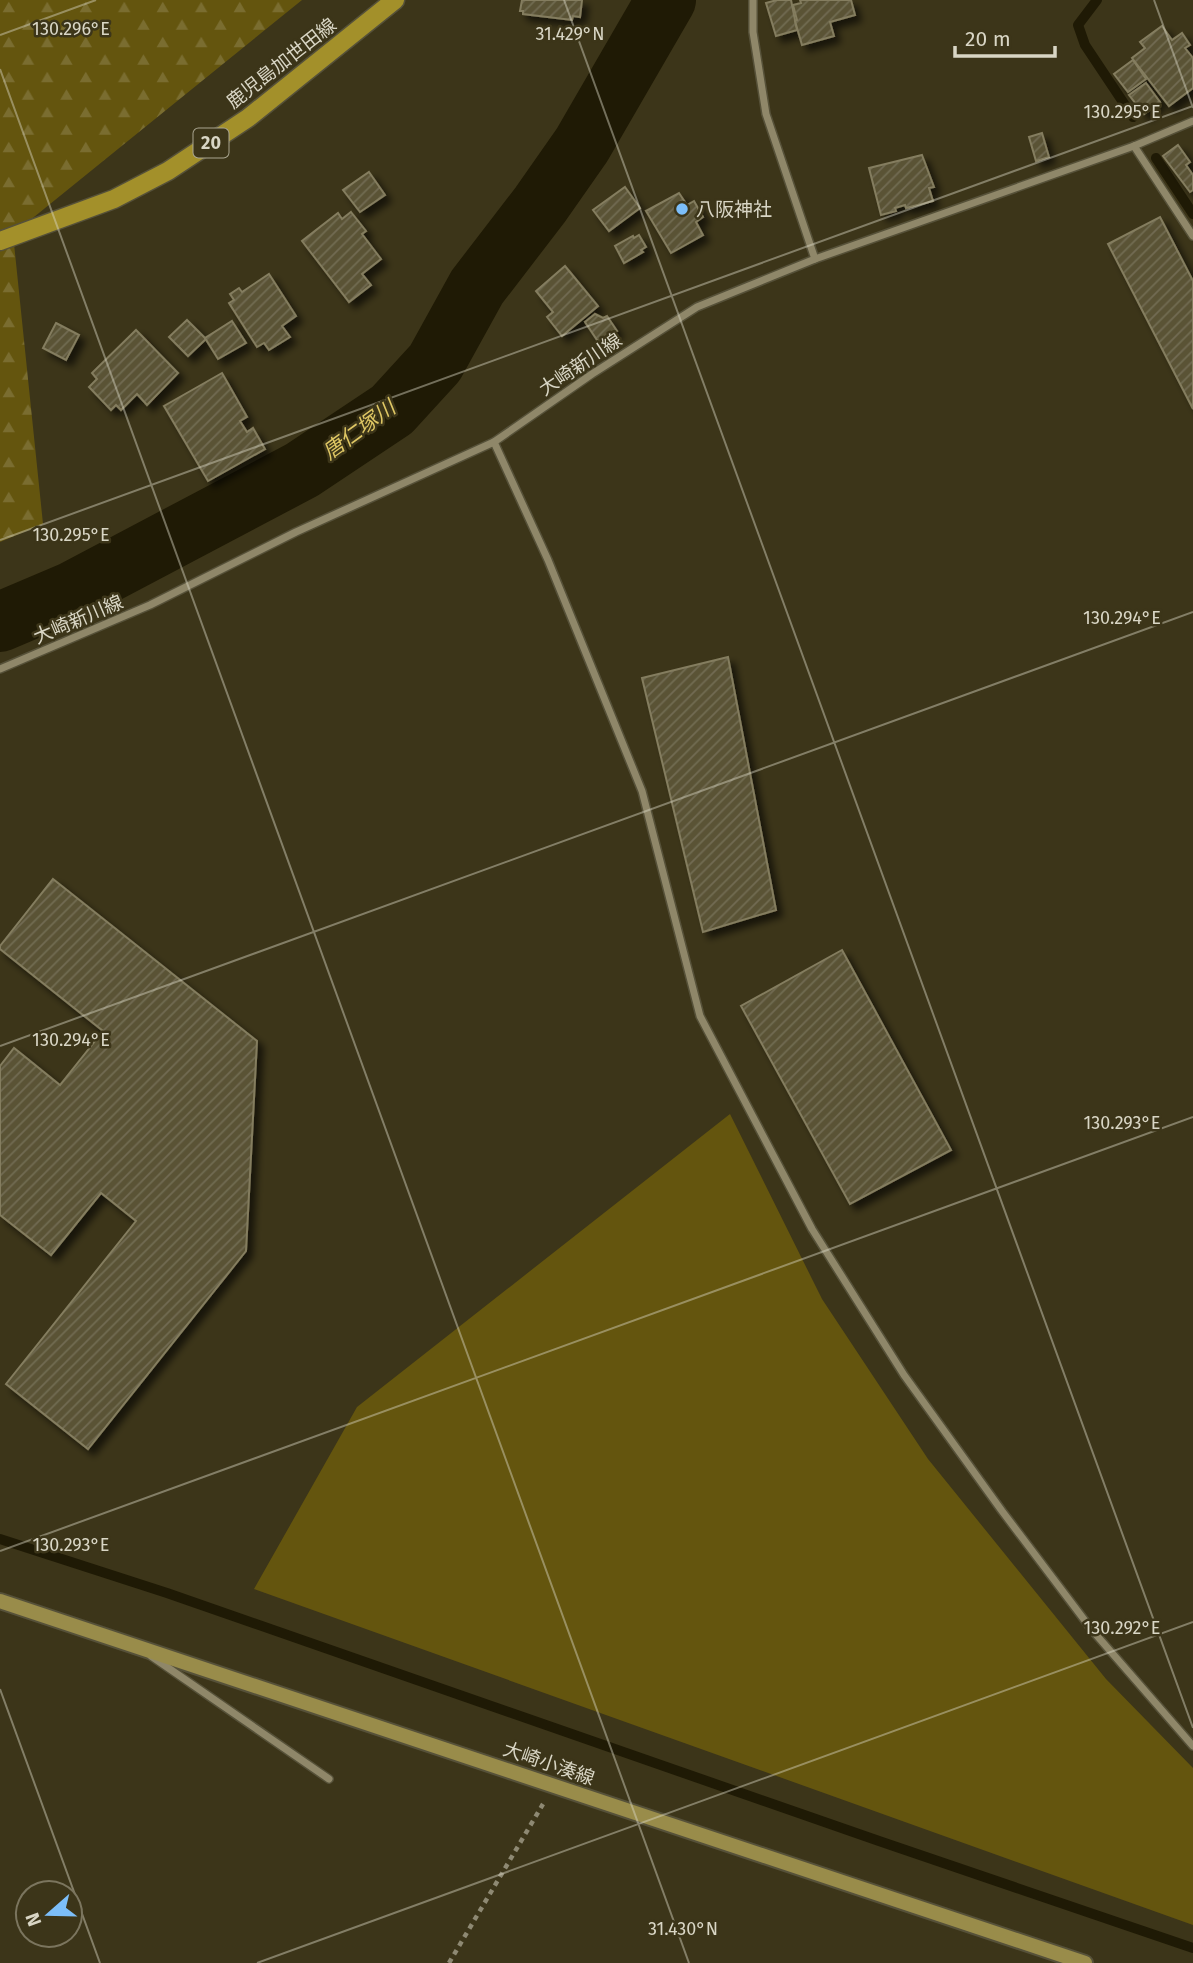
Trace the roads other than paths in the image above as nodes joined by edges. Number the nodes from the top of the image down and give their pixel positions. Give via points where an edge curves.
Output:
1 (395, 0) edge
2 (753, 0) edge
3 (1193, 121) edge
4 (1134, 146) junction
5 (1193, 236) edge
6 (0, 241) edge
7 (815, 259) junction
8 (494, 442) junction
9 (0, 669) edge
10 (0, 1601) edge
11 (135, 1645) junction
12 (1193, 1746) edge
13 (329, 1779) dead end
14 (1085, 1963) edge

1 - 6 main road, 鹿児島加世田線 / 20 via 248,118 168,172 114,199
2 - 7 street via 753,32 766,114
3 - 4 street, 大崎新川線
4 - 5 street
4 - 7 street, 大崎新川線
7 - 8 street, 大崎新川線 via 697,307
8 - 9 street, 大崎新川線 via 150,605
8 - 12 street via 548,560 642,791 700,1016 812,1229 904,1375 1002,1511 1092,1630
10 - 11 street, 大崎小湊線
11 - 13 street
11 - 14 street, 大崎小湊線

